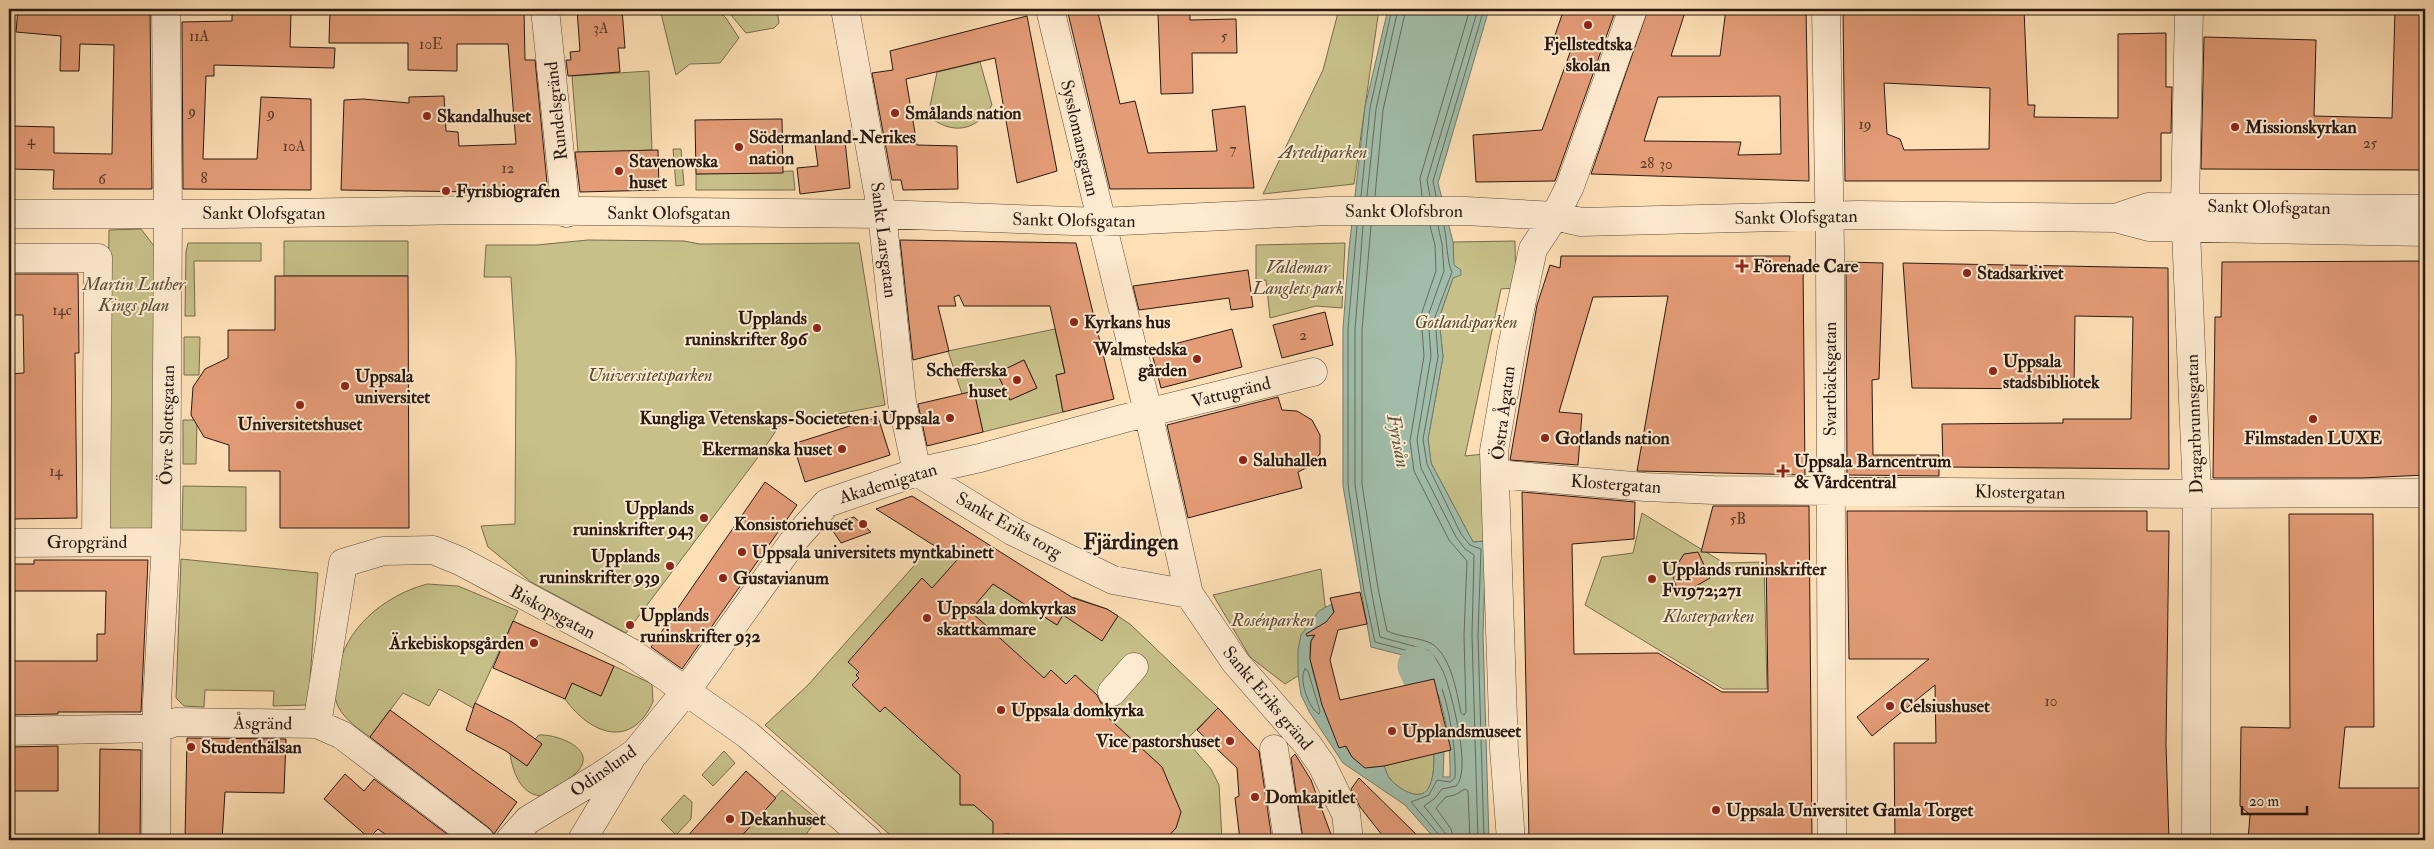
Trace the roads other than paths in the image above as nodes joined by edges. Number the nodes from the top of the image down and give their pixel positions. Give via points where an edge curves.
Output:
1 (166, 9) edge
2 (545, 9) edge
3 (845, 9) edge
4 (1050, 9) edge
5 (1633, 9) edge
6 (1826, 9) edge
7 (2189, 9) edge
8 (2425, 209) edge
9 (1329, 211) joint
10 (1478, 211) joint
11 (168, 213) junction
12 (566, 213) junction
13 (9, 214) edge
14 (882, 214) junction
15 (1555, 216) junction
16 (1828, 216) junction
17 (2186, 217) junction
18 (1101, 222) junction
19 (2425, 232) edge
20 (9, 258) edge
21 (1313, 372) dead end
22 (1148, 412) junction
23 (917, 472) junction
24 (1496, 474) junction
25 (1830, 489) junction
26 (2425, 493) edge
27 (2197, 494) junction
28 (96, 542) junction
29 (166, 542) junction
30 (9, 543) edge
31 (1189, 594) junction
32 (1134, 667) dead end
33 (686, 691) junction
34 (1112, 692) dead end
35 (317, 724) junction
36 (158, 728) junction
37 (9, 731) edge
38 (1274, 749) dead end
39 (635, 752) junction
40 (838, 830) edge
41 (156, 840) edge
42 (480, 840) edge
43 (510, 840) edge
44 (582, 840) edge
45 (868, 840) edge
46 (1288, 840) edge
47 (1349, 840) edge
48 (1511, 840) edge
49 (1832, 840) edge
50 (2196, 840) edge

1 - 11 street, Övre Slottsgatan
2 - 12 street, Rundelsgränd
3 - 14 street, Sankt Larsgatan
4 - 18 street, Sysslomansgatan
5 - 15 street, Östra Ågatan via 1578,166
6 - 16 street, Svartbäcksgatan
7 - 17 street, Dragarbrunnsgatan
8 - 17 street, Sankt Olofsgatan
9 - 10 street, Sankt Olofsbron
9 - 18 street, Sankt Olofsgatan
10 - 15 street, Sankt Olofsgatan
11 - 12 street, Sankt Olofsgatan via 472,210
11 - 13 street, Sankt Olofsgatan
11 - 29 street, Övre Slottsgatan
12 - 14 street, Sankt Olofsgatan
14 - 18 street, Sankt Olofsgatan
14 - 23 street, Sankt Larsgatan via 902,402
15 - 16 street, Sankt Olofsgatan via 1581,222
15 - 24 street, Östra Ågatan via 1534,249 1494,451
16 - 17 street, Sankt Olofsgatan via 2115,218 2148,207
16 - 25 street, Svartbäcksgatan
17 - 19 street, Sankt Olofsgatan
17 - 27 street, Dragarbrunnsgatan
18 - 22 street, Sysslomansgatan
20 - 28 street via 98,258
21 - 22 street, Vattugränd
22 - 23 street, Akademigatan
22 - 31 street, Sankt Eriks gränd
23 - 31 street, Sankt Eriks torg via 1014,532 1113,580
23 - 33 street, Akademigatan via 827,503 795,539
24 - 25 street, Klostergatan via 1704,490
24 - 48 street, Östra Ågatan via 1504,749
25 - 27 street, Klostergatan
25 - 49 street, Svartbäcksgatan
26 - 27 street, Klostergatan
27 - 50 street, Dragarbrunnsgatan
28 - 29 street, Gropgränd
28 - 30 street, Gropgränd
29 - 36 street, Övre Slottsgatan
31 - 47 street, Sankt Eriks gränd via 1236,663 1322,765 1346,814
32 - 34 street
33 - 35 street, Biskopsgatan via 632,653 460,561 433,550 383,551 343,563
33 - 39 street, Odinslund
33 - 40 street, Biskopsgatan via 748,735
35 - 36 street, Åsgränd via 176,722
35 - 42 street, Åsgränd via 342,735
36 - 37 street, Åsgränd
36 - 41 street, Övre Slottsgatan
38 - 46 street, Sankt Eriks gränd
39 - 43 street, Odinslund via 528,820
39 - 44 street
40 - 45 street, Biskopsgatan

